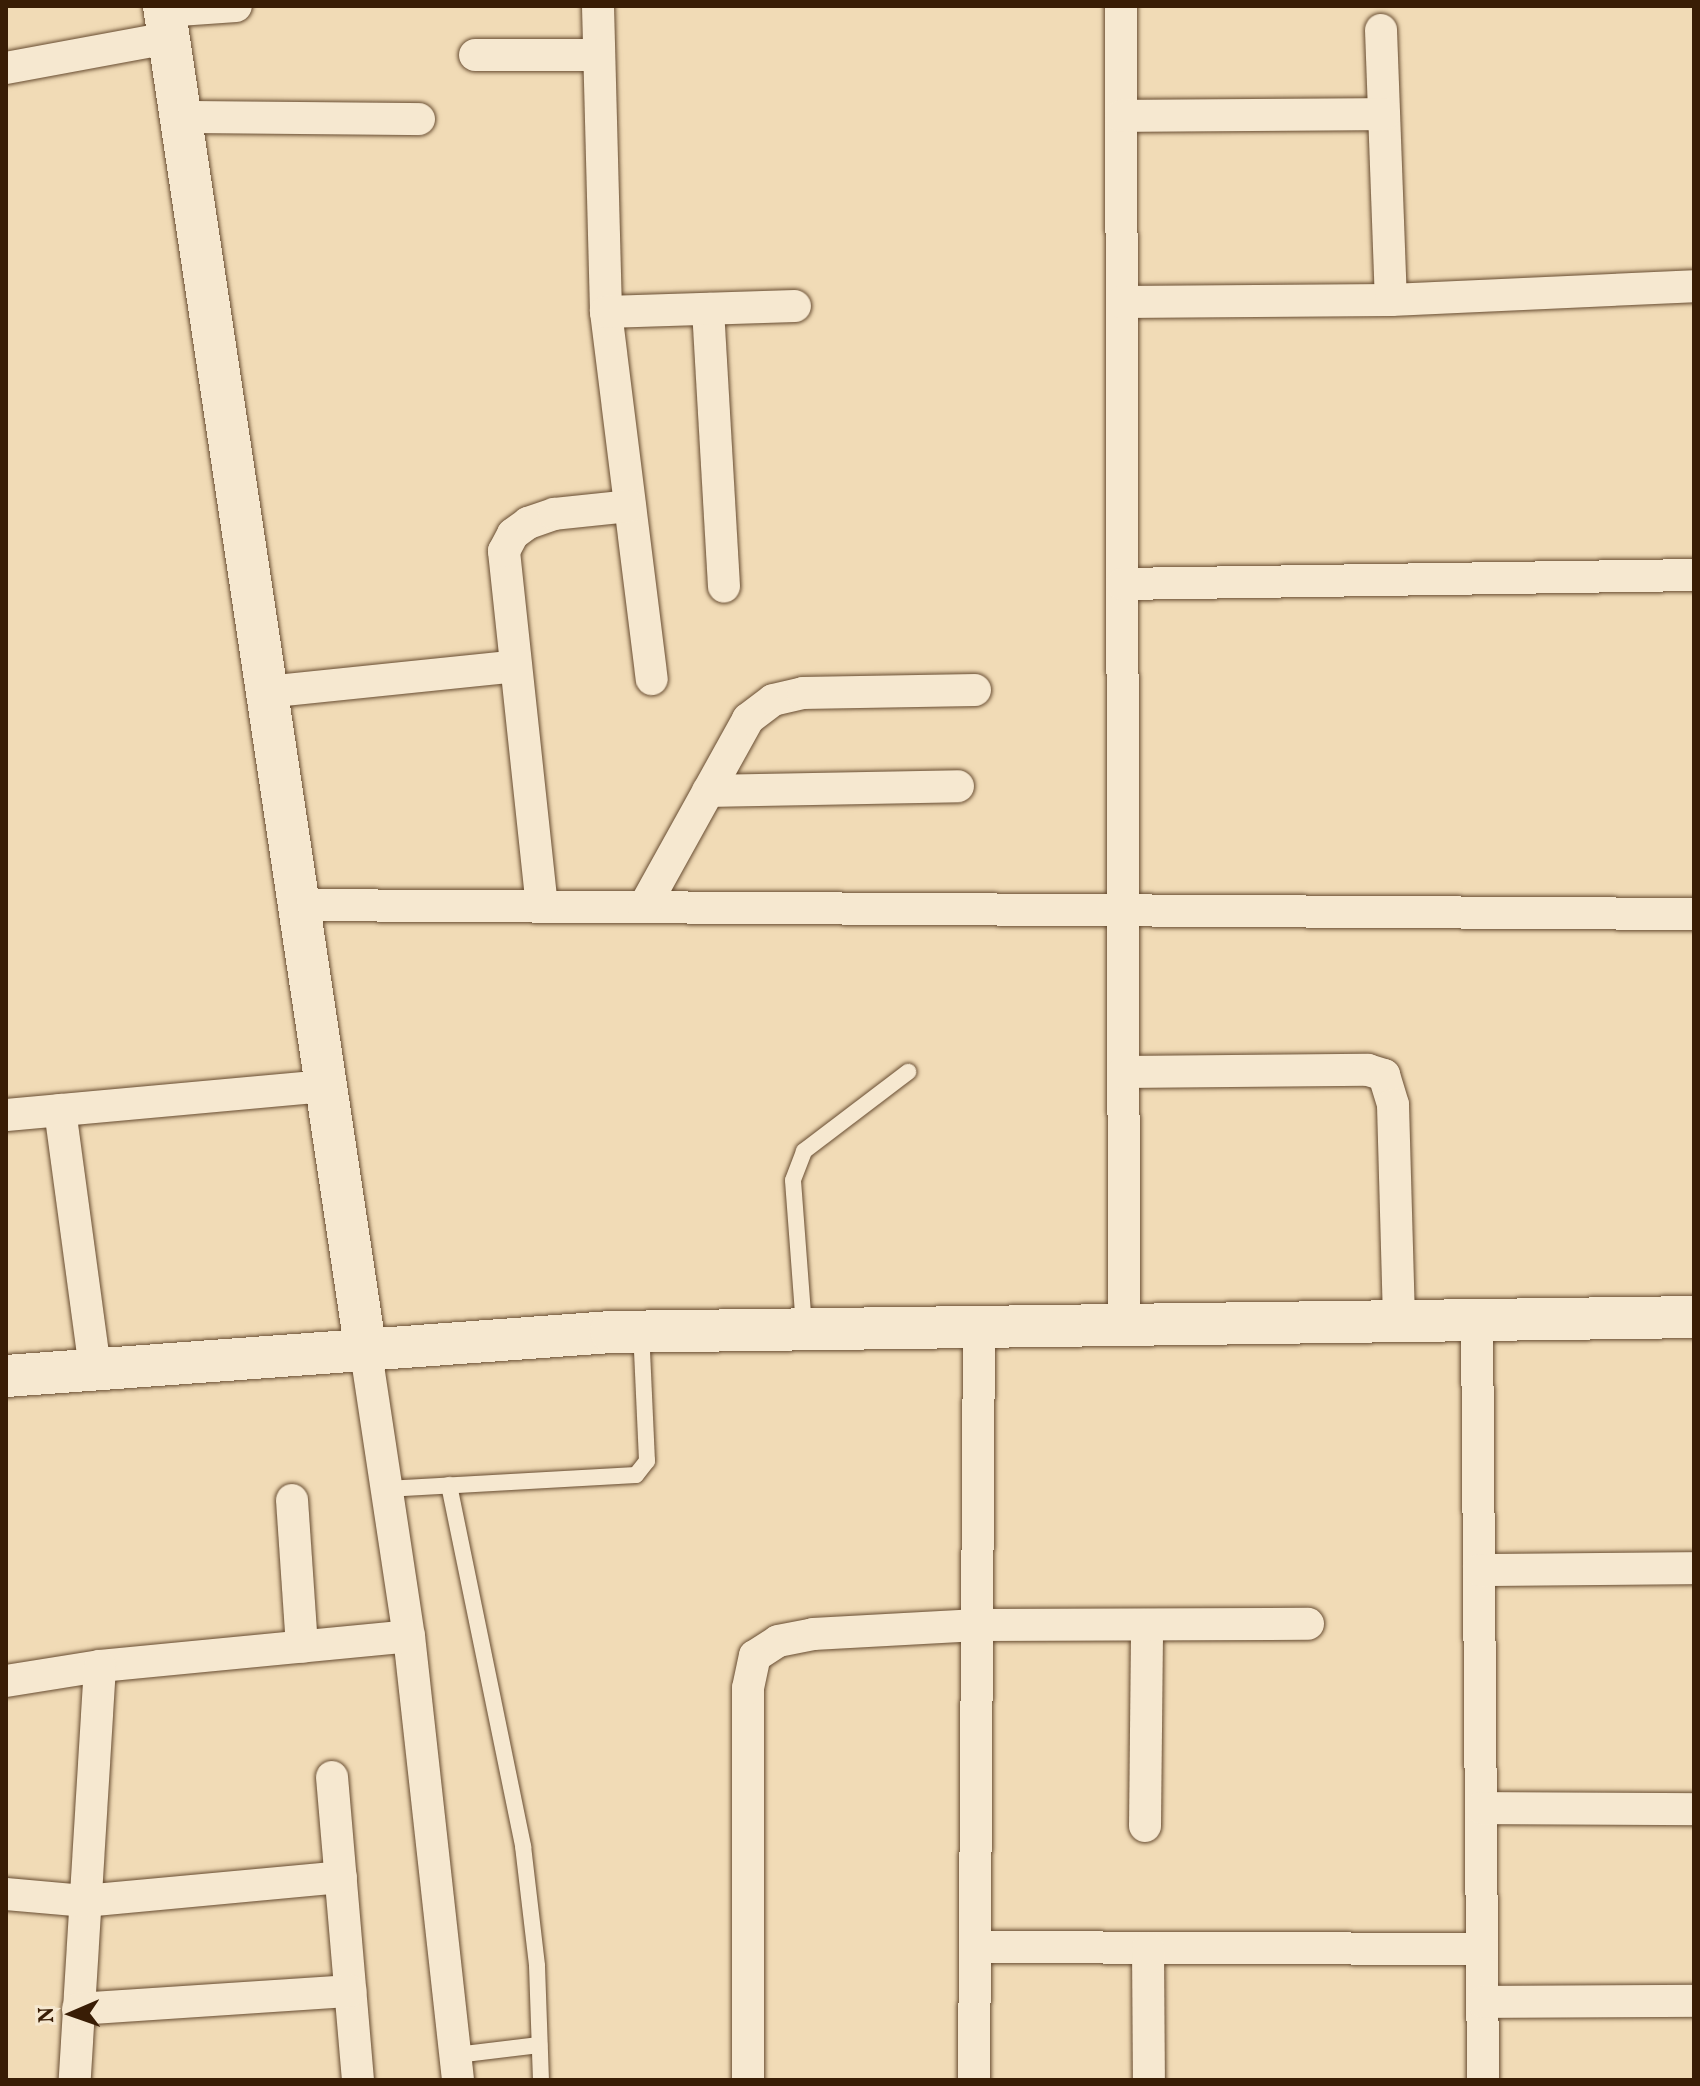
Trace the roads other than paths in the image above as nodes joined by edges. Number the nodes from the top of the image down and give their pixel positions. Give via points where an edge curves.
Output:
1 (236, 6) edge
2 (598, 6) edge
3 (1121, 6) edge
4 (165, 18) edge
5 (1381, 30) dead end
6 (475, 55) dead end
7 (596, 55) junction
8 (6, 68) edge
9 (1384, 114) junction
10 (1121, 116) junction
11 (180, 117) junction
12 (419, 119) dead end
13 (1694, 286) edge
14 (1391, 300) junction
15 (1122, 302) junction
16 (795, 306) dead end
17 (708, 309) junction
18 (606, 312) junction
19 (630, 506) junction
20 (1694, 575) edge
21 (1122, 584) junction
22 (724, 587) dead end
23 (516, 666) junction
24 (652, 679) dead end
25 (975, 690) dead end
26 (266, 692) junction
27 (958, 786) dead end
28 (708, 791) junction
29 (299, 905) junction
30 (542, 907) junction
31 (644, 907) junction
32 (1123, 910) junction
33 (1694, 914) edge
34 (908, 1072) dead end
35 (1123, 1072) junction
36 (326, 1086) junction
37 (60, 1110) junction
38 (6, 1115) edge
39 (1694, 1317) edge
40 (1477, 1320) junction
41 (1399, 1321) junction
42 (1124, 1325) junction
43 (979, 1327) junction
44 (804, 1329) junction
45 (641, 1331) junction
46 (365, 1346) junction
47 (95, 1368) junction
48 (6, 1376) edge
49 (449, 1485) junction
50 (386, 1489) junction
51 (292, 1500) dead end
52 (1694, 1568) edge
53 (1479, 1570) junction
54 (1308, 1624) dead end
55 (978, 1625) junction
56 (1147, 1625) junction
57 (409, 1636) junction
58 (302, 1647) junction
59 (100, 1666) junction
60 (6, 1681) edge
61 (332, 1777) dead end
62 (1481, 1808) junction
63 (1694, 1809) edge
64 (1145, 1826) dead end
65 (341, 1877) junction
66 (6, 1894) edge
67 (84, 1901) junction
68 (976, 1947) junction
69 (1148, 1948) junction
70 (1482, 1949) junction
71 (350, 1991) junction
72 (1694, 2001) edge
73 (1483, 2002) junction
74 (78, 2009) junction
75 (539, 2045) junction
76 (457, 2068) edge
77 (75, 2080) edge
78 (358, 2080) edge
79 (541, 2080) edge
80 (748, 2080) edge
81 (974, 2080) edge
82 (1149, 2080) edge
83 (1483, 2080) edge

1 - 4 street
2 - 7 street
3 - 10 street
4 - 8 street
4 - 11 street
5 - 9 street
6 - 7 street
7 - 18 street
9 - 10 street
9 - 14 street
10 - 15 street
11 - 12 street
11 - 26 street
13 - 14 street
14 - 15 street
15 - 21 street
16 - 17 street
17 - 18 street
17 - 22 street
18 - 19 street
19 - 23 street via 554,514 513,534 504,551
19 - 24 street
20 - 21 street
21 - 32 street
23 - 26 street
23 - 30 street
25 - 28 street via 803,693 773,700 748,719
26 - 29 street
27 - 28 street
28 - 31 street
29 - 30 street
29 - 36 street
30 - 31 street
31 - 32 street
32 - 33 street
32 - 35 street
34 - 44 lane via 804,1151 793,1180
35 - 41 street via 1368,1070 1384,1075 1393,1105
35 - 42 street
36 - 37 street
36 - 46 street
37 - 38 street
37 - 47 street
39 - 40 street
40 - 41 street
40 - 53 street
41 - 42 street
42 - 43 street
43 - 44 street
43 - 55 street
44 - 45 street
45 - 46 street
45 - 49 lane via 644,1469 636,1475
46 - 47 street
46 - 50 street
47 - 48 street
49 - 50 lane
49 - 75 lane via 523,1846 537,1966
50 - 57 street
51 - 58 street
52 - 53 street
53 - 62 street
54 - 56 street
55 - 56 street
55 - 68 street
55 - 80 street via 813,1634 778,1641 755,1656 748,1688
56 - 64 street
57 - 58 street
57 - 76 street
58 - 59 street
59 - 60 street
59 - 67 street
61 - 65 street
62 - 63 street
62 - 70 street
65 - 67 street
65 - 71 street
66 - 67 street
67 - 74 street
68 - 69 street
68 - 81 street
69 - 70 street
69 - 82 street
70 - 73 street
71 - 74 street
71 - 78 street
72 - 73 street
73 - 83 street
74 - 77 street
75 - 76 lane
75 - 79 lane

